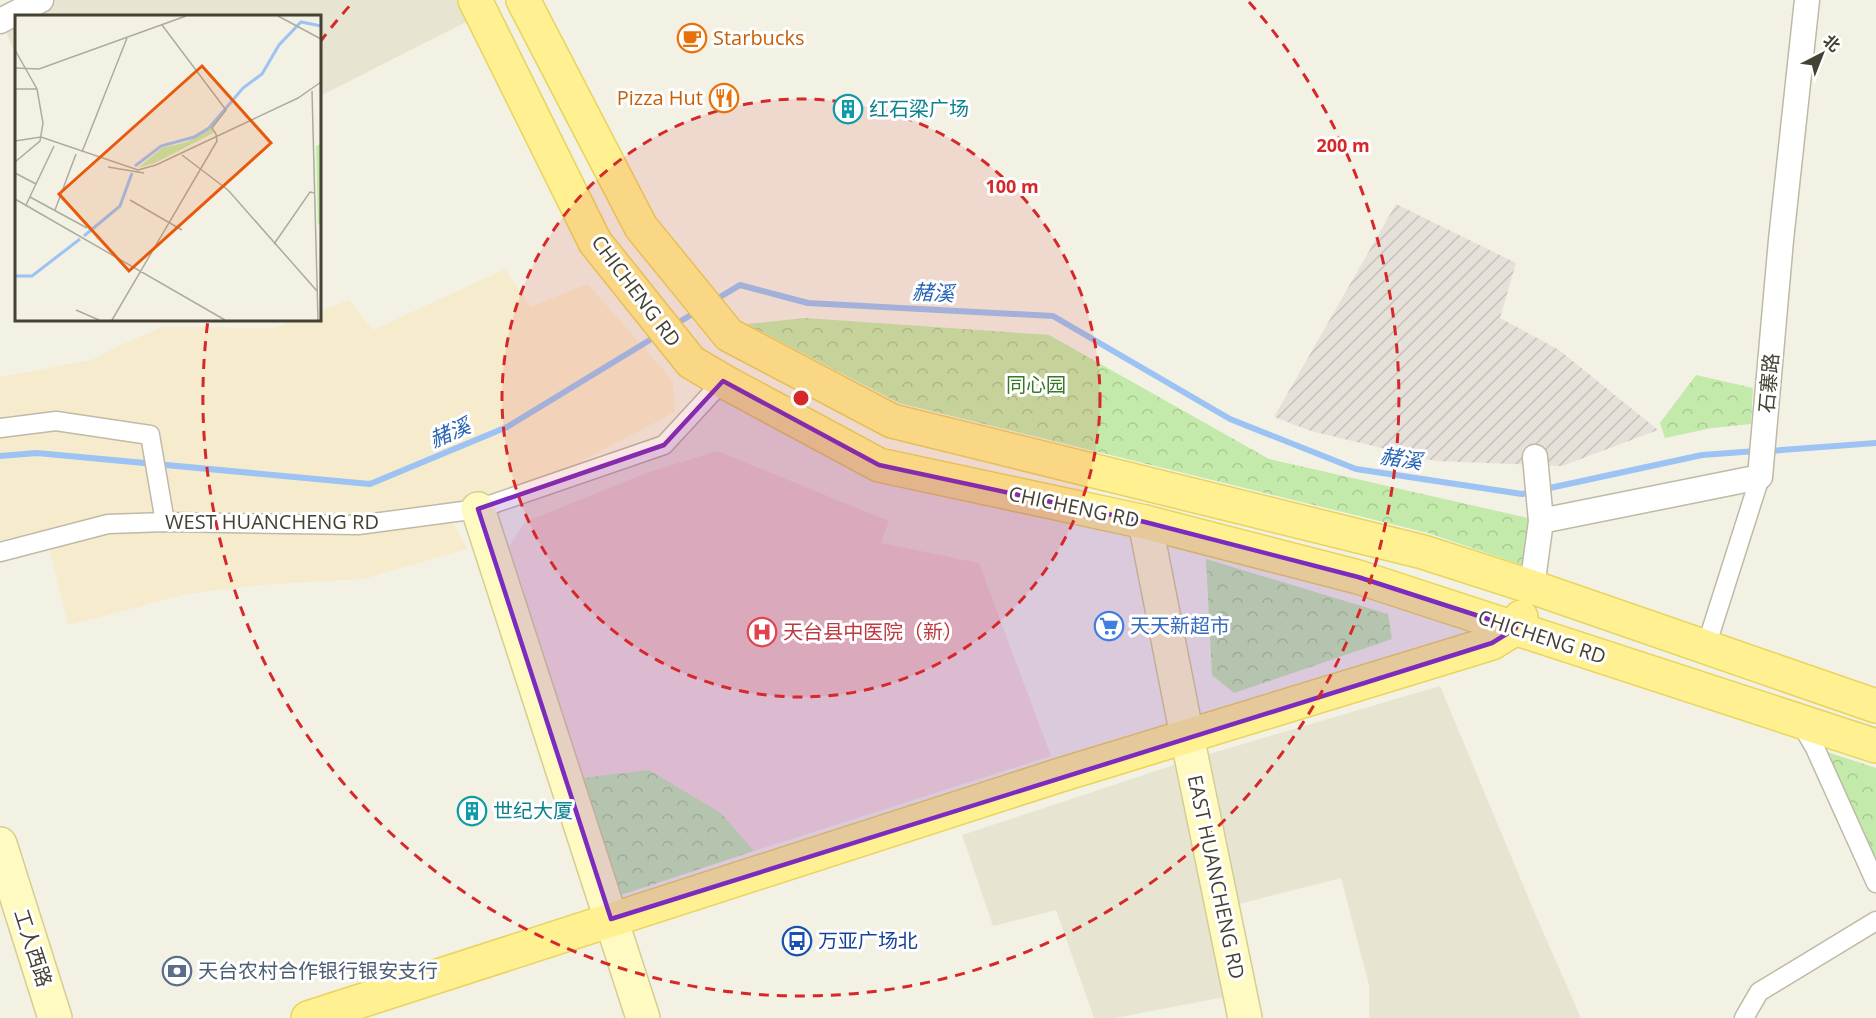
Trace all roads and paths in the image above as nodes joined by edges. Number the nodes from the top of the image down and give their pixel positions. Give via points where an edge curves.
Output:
1 (41, 0) edge
2 (475, 0) edge
3 (523, 0) edge
4 (1807, 0) edge
5 (0, 21) edge
6 (723, 381) junction
7 (0, 428) edge
8 (1535, 457) dead end
9 (1760, 477) junction
10 (478, 509) junction
11 (1541, 521) junction
12 (165, 522) junction
13 (1145, 522) junction
14 (0, 552) edge
15 (1532, 587) junction
16 (1516, 628) junction
17 (1711, 630) dead end
18 (1876, 706) edge
19 (1799, 721) junction
20 (1187, 736) junction
21 (1876, 746) edge
22 (0, 844) edge
23 (1876, 884) edge
24 (611, 919) junction
25 (1876, 921) edge
26 (55, 1018) edge
27 (308, 1018) edge
28 (643, 1018) edge
29 (1245, 1018) edge
30 (1744, 1018) edge

1 - 5 street
2 - 6 main road, CHICHENG RD via 595,242 691,362
3 - 15 main road, CHICHENG RD via 641,227 729,335 891,421 1423,552
4 - 9 street, 石寨路
6 - 10 street, WEST HUANCHENG RD via 664,446
6 - 13 main road, CHICHENG RD via 879,465
7 - 12 street via 56,421 150,435
8 - 11 street
9 - 11 street
9 - 17 street
10 - 12 street, WEST HUANCHENG RD via 358,525
10 - 24 main road
11 - 15 street
12 - 14 street, WEST HUANCHENG RD via 108,524
13 - 16 main road, CHICHENG RD via 1358,577
13 - 20 main road, EAST HUANCHENG RD
15 - 16 main road
15 - 18 main road, CHICHENG RD
16 - 19 main road, CHICHENG RD
16 - 20 main road via 1492,643
19 - 21 main road, CHICHENG RD
19 - 23 street
20 - 24 main road
20 - 29 main road, EAST HUANCHENG RD
22 - 26 main road, 工人西路
24 - 27 main road
24 - 28 main road
25 - 30 street via 1759,992

